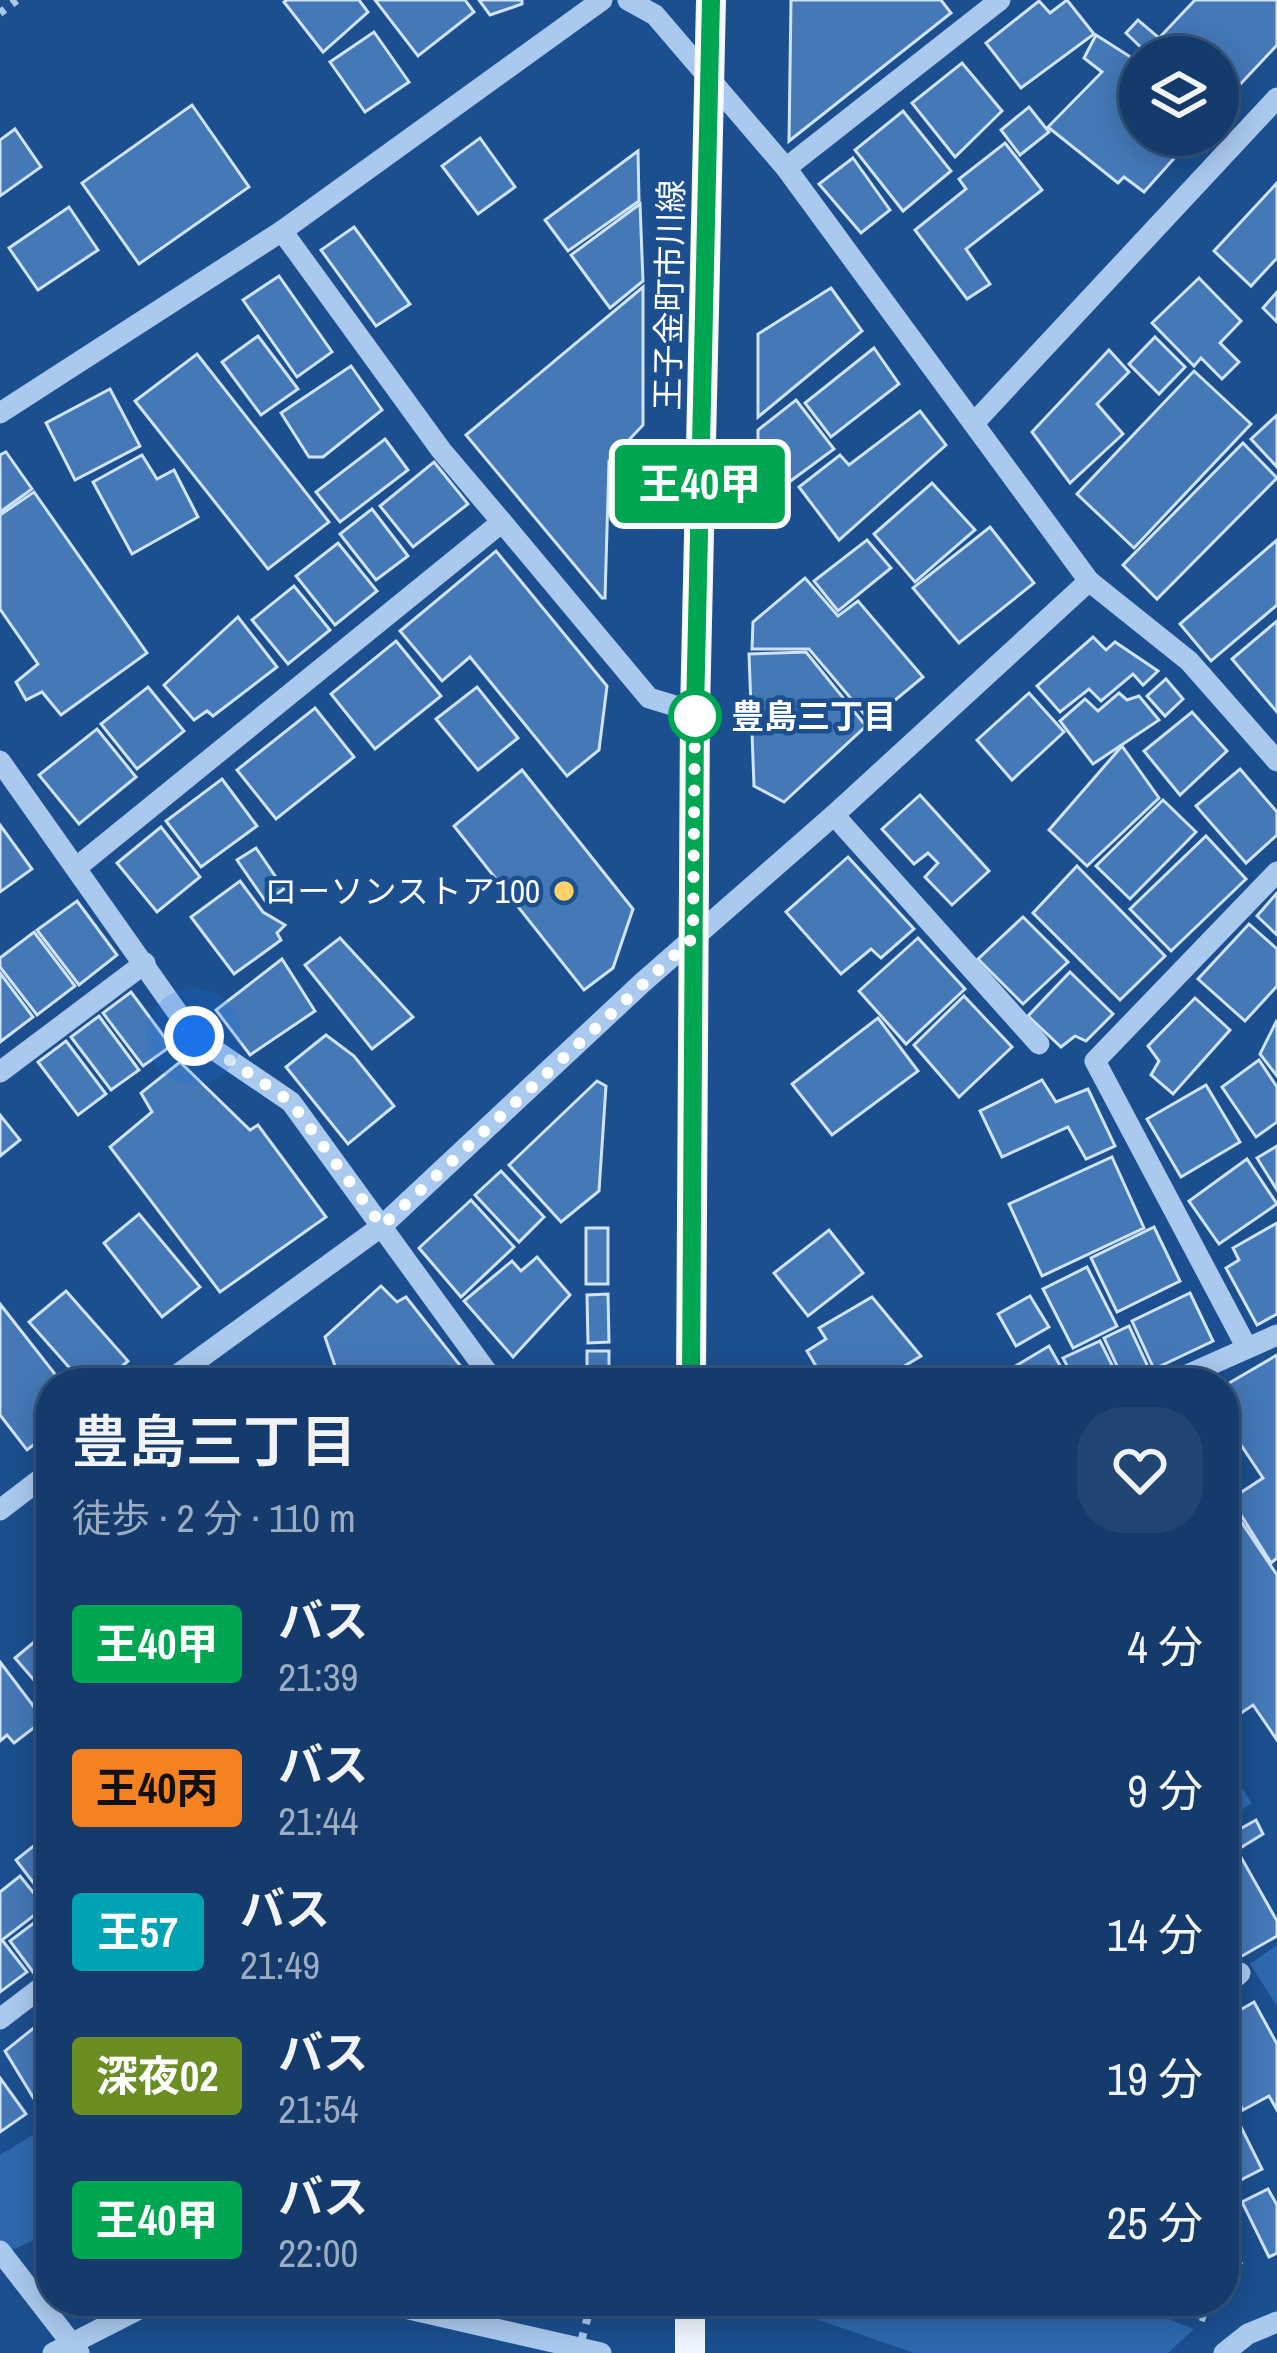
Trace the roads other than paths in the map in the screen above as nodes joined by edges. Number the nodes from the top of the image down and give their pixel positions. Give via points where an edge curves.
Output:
1 (602, 0) edge
2 (628, 0) edge
3 (711, 0) edge
4 (1000, 0) edge
5 (711, 84) junction
6 (1277, 98) edge
7 (786, 168) junction
8 (282, 231) junction
9 (0, 413) edge
10 (974, 423) junction
11 (502, 522) junction
12 (1089, 581) junction
13 (695, 712) junction
14 (0, 760) edge
15 (1277, 761) edge
16 (834, 815) junction
17 (77, 867) junction
18 (1277, 872) edge
19 (693, 938) junction
20 (145, 963) junction
21 (1039, 1044) dead end
22 (0, 1072) edge
23 (382, 1226) junction
24 (1277, 1335) edge
25 (1246, 1348) junction
26 (187, 1368) edge
27 (484, 1368) edge
28 (691, 1368) edge
29 (1202, 1368) edge
30 (36, 1482) edge
31 (0, 1510) edge
32 (36, 1991) edge
33 (0, 2019) edge
34 (0, 2251) edge
35 (36, 2303) edge
36 (45, 2316) edge
37 (128, 2316) edge
38 (439, 2316) edge
39 (690, 2316) edge
40 (1277, 2321) edge
41 (68, 2349) edge
42 (601, 2353) edge
43 (689, 2353) edge
44 (1224, 2353) edge

1 - 8 street
2 - 5 street via 655,15
3 - 5 main road, 王子金町市川線
4 - 7 street
5 - 7 street
5 - 13 main road, 王子金町市川線
6 - 10 street
7 - 10 street
8 - 9 street
8 - 11 street
10 - 12 street
11 - 13 street via 649,698
11 - 17 street
12 - 15 street via 1189,661
12 - 16 street
13 - 19 main road, 王子金町市川線
14 - 17 street
16 - 19 street
16 - 21 street
17 - 20 street
18 - 25 street via 1095,1061
19 - 23 street
19 - 28 main road, 王子金町市川線
20 - 22 street
20 - 23 street via 194,1036 291,1102
23 - 26 street
23 - 27 street
24 - 25 street
25 - 29 street
30 - 31 street
32 - 33 street
34 - 35 street
36 - 41 street
37 - 41 street
38 - 42 street
39 - 43 main road
40 - 44 street

